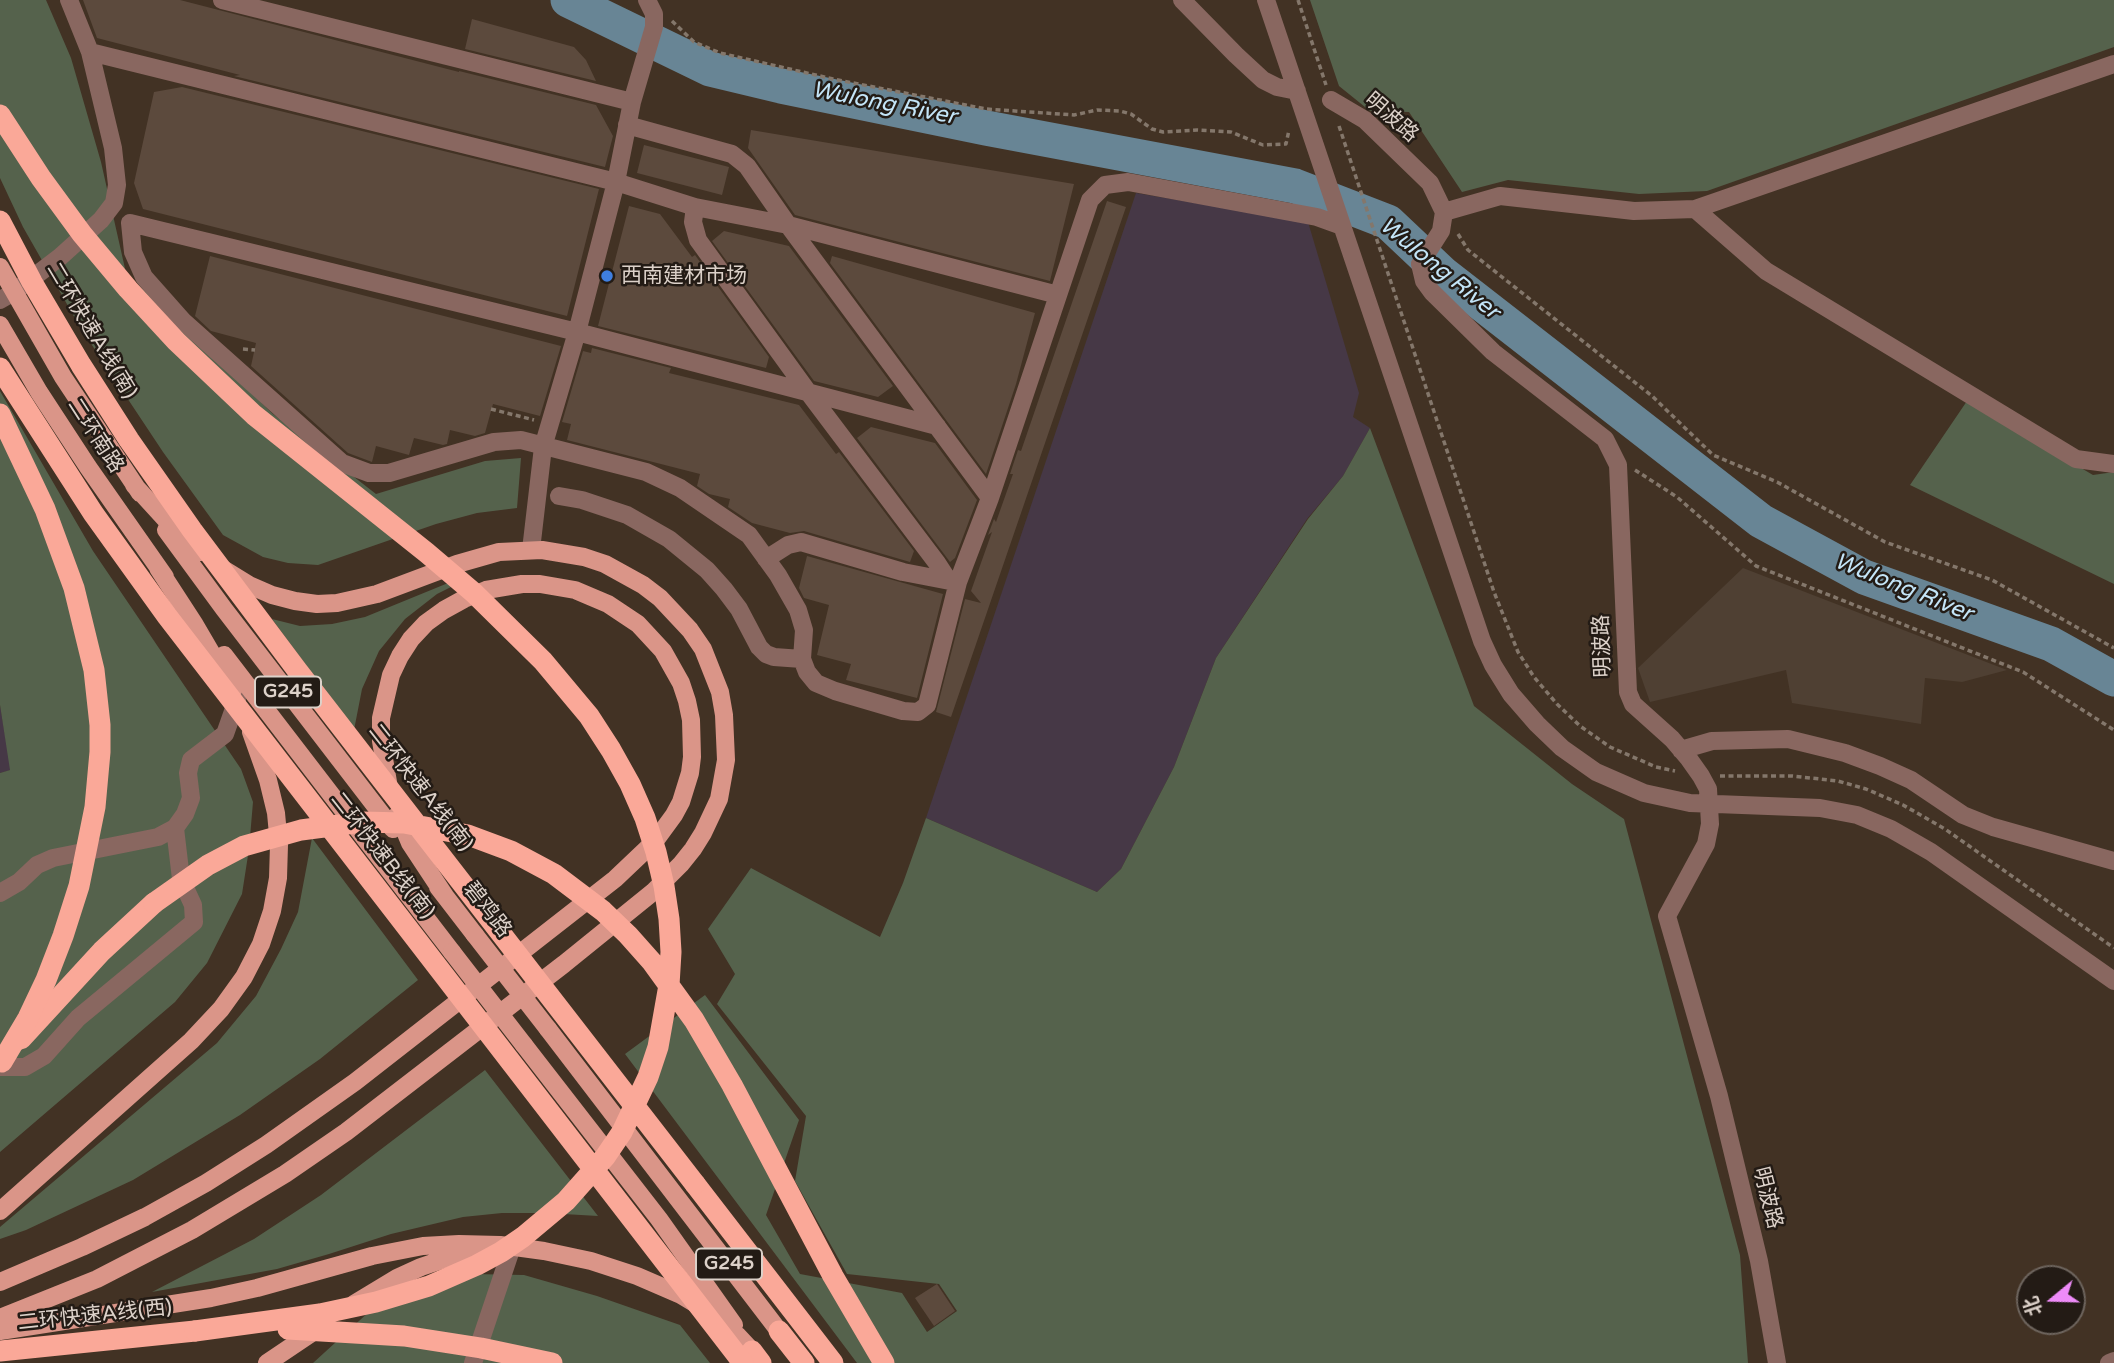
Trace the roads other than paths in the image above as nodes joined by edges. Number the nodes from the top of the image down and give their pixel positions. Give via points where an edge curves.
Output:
1 (69, 0) edge
2 (222, 0) edge
3 (1182, 0) edge
4 (1266, 0) edge
5 (651, 13) edge
6 (90, 52) junction
7 (2114, 65) edge
8 (1297, 91) junction
9 (634, 94) junction
10 (1331, 100) road end
11 (0, 115) edge
12 (627, 125) junction
13 (616, 182) junction
14 (695, 207) junction
15 (1695, 209) junction
16 (1444, 212) junction
17 (0, 222) edge
18 (1341, 224) junction
19 (788, 225) junction
20 (0, 267) edge
21 (1058, 295) junction
22 (7, 296) edge
23 (0, 325) edge
24 (577, 332) junction
25 (0, 368) edge
26 (808, 392) junction
27 (0, 414) edge
28 (937, 426) junction
29 (543, 447) junction
30 (2114, 464) edge
31 (134, 485) junction
32 (559, 496) dead end
33 (990, 498) junction
34 (531, 550) junction
35 (766, 559) junction
36 (158, 568) junction
37 (953, 581) junction
38 (802, 659) junction
39 (237, 700) junction
40 (1681, 750) junction
41 (1710, 804) junction
42 (175, 828) junction
43 (2114, 861) edge
44 (0, 893) edge
45 (445, 896) junction
46 (2114, 981) edge
47 (1, 1065) edge
48 (0, 1211) edge
49 (506, 1246) junction
50 (0, 1282) edge
51 (0, 1318) edge
52 (0, 1331) edge
53 (195, 1331) junction
54 (779, 1331) joint
55 (0, 1351) edge
56 (752, 1359) edge
57 (267, 1363) edge
58 (474, 1363) edge
59 (552, 1363) edge
60 (804, 1363) edge
61 (833, 1363) edge
62 (884, 1363) edge
63 (1777, 1363) edge

1 - 6 street
2 - 9 street
3 - 8 street via 1264,80
4 - 8 street
5 - 9 street
6 - 13 street
6 - 22 street via 113,148 114,203 102,220 60,257
7 - 15 street
8 - 18 street
9 - 12 street
10 - 16 street, 明波路 via 1365,120 1430,183
11 - 53 highway, bridge via 82,234 176,341 280,436 474,593 566,688 589,716 630,784 653,841 664,886 671,953 658,1047 622,1132 566,1201 501,1252 429,1286 320,1314
12 - 13 street
12 - 19 street via 732,154 747,166
13 - 14 street
13 - 24 street
14 - 19 street
14 - 26 street via 698,240
15 - 16 street via 1634,211 1500,196
15 - 30 street via 1778,279 2076,459
16 - 40 street, 明波路 via 1441,230 1420,264 1424,281 1493,352 1605,439 1618,465 1628,692 1633,704
17 - 61 highway, 二环快速A线(南), bridge via 87,375 192,530
18 - 21 street via 1128,182 1105,185 1090,200
18 - 41 street via 1478,631 1511,694 1562,748 1596,772 1644,793
19 - 21 street
19 - 28 street
20 - 22 main road, 二环南路 / G245
21 - 33 street
22 - 31 main road, 二环南路 / G245
23 - 36 main road, 二环南路 / G245 via 82,458
24 - 26 street
24 - 29 street
24 - 29 street via 130,223 133,252 144,277 183,321 342,463 369,473 389,473 509,440
25 - 56 highway, 二环快速B线(南), bridge via 93,513 172,623
26 - 28 street
26 - 37 street
27 - 47 highway, bridge via 45,509 74,588 94,670 100,725 95,807 79,886 46,980
28 - 33 street
29 - 34 street
29 - 35 street via 646,472 680,488 749,535
31 - 34 main road via 223,569 272,595 295,601 358,600 479,557
31 - 45 main road, 碧鸡路 / G245
32 - 38 street via 627,515 669,538 724,589 759,647 774,657
33 - 37 street
34 - 51 main road via 584,558 624,574 676,613 703,649 720,692 726,760 719,799 693,849 620,919 316,1153 160,1247 97,1279
35 - 37 street via 802,542 903,572
35 - 38 street via 798,610 804,630
36 - 39 main road
36 - 56 main road, G245, bridge via 655,1214
37 - 38 street via 927,705 918,712 816,683
39 - 42 street via 225,734 191,760 191,797
39 - 48 main road via 258,748 277,824 278,878 261,944 221,1009 191,1041
40 - 41 street, 明波路 via 1702,776
40 - 43 street via 1712,741 1788,739 1844,753 1911,780 1964,815 1993,827
41 - 46 street via 1820,808 1857,815 1891,829 1931,852
41 - 63 street, 明波路 via 1706,844 1667,916 1719,1096 1759,1261
42 - 44 street via 158,836 53,858
42 - 47 street via 181,879 193,905 194,922 78,1018 44,1056 25,1067
45 - 50 main road via 410,843 383,765 384,696 400,656 426,623 486,590 540,584 575,590 608,604 638,624 663,651 687,701 690,773 674,815 655,841 543,937 266,1145 145,1217
45 - 54 main road, 碧鸡路 / G245, bridge
47 - 62 highway, bridge via 76,977 136,918 190,876 244,846 301,830 362,822 425,825 490,842 554,874 603,911 652,961 720,1063
49 - 52 main road via 406,1249 226,1295
49 - 56 main road via 591,1261 659,1285 719,1320
49 - 57 main road via 445,1257 397,1278
49 - 58 street
53 - 55 highway, 二环快速A线(西)
53 - 59 highway, bridge via 295,1329 383,1334
54 - 60 highway, 碧鸡路 / G245

